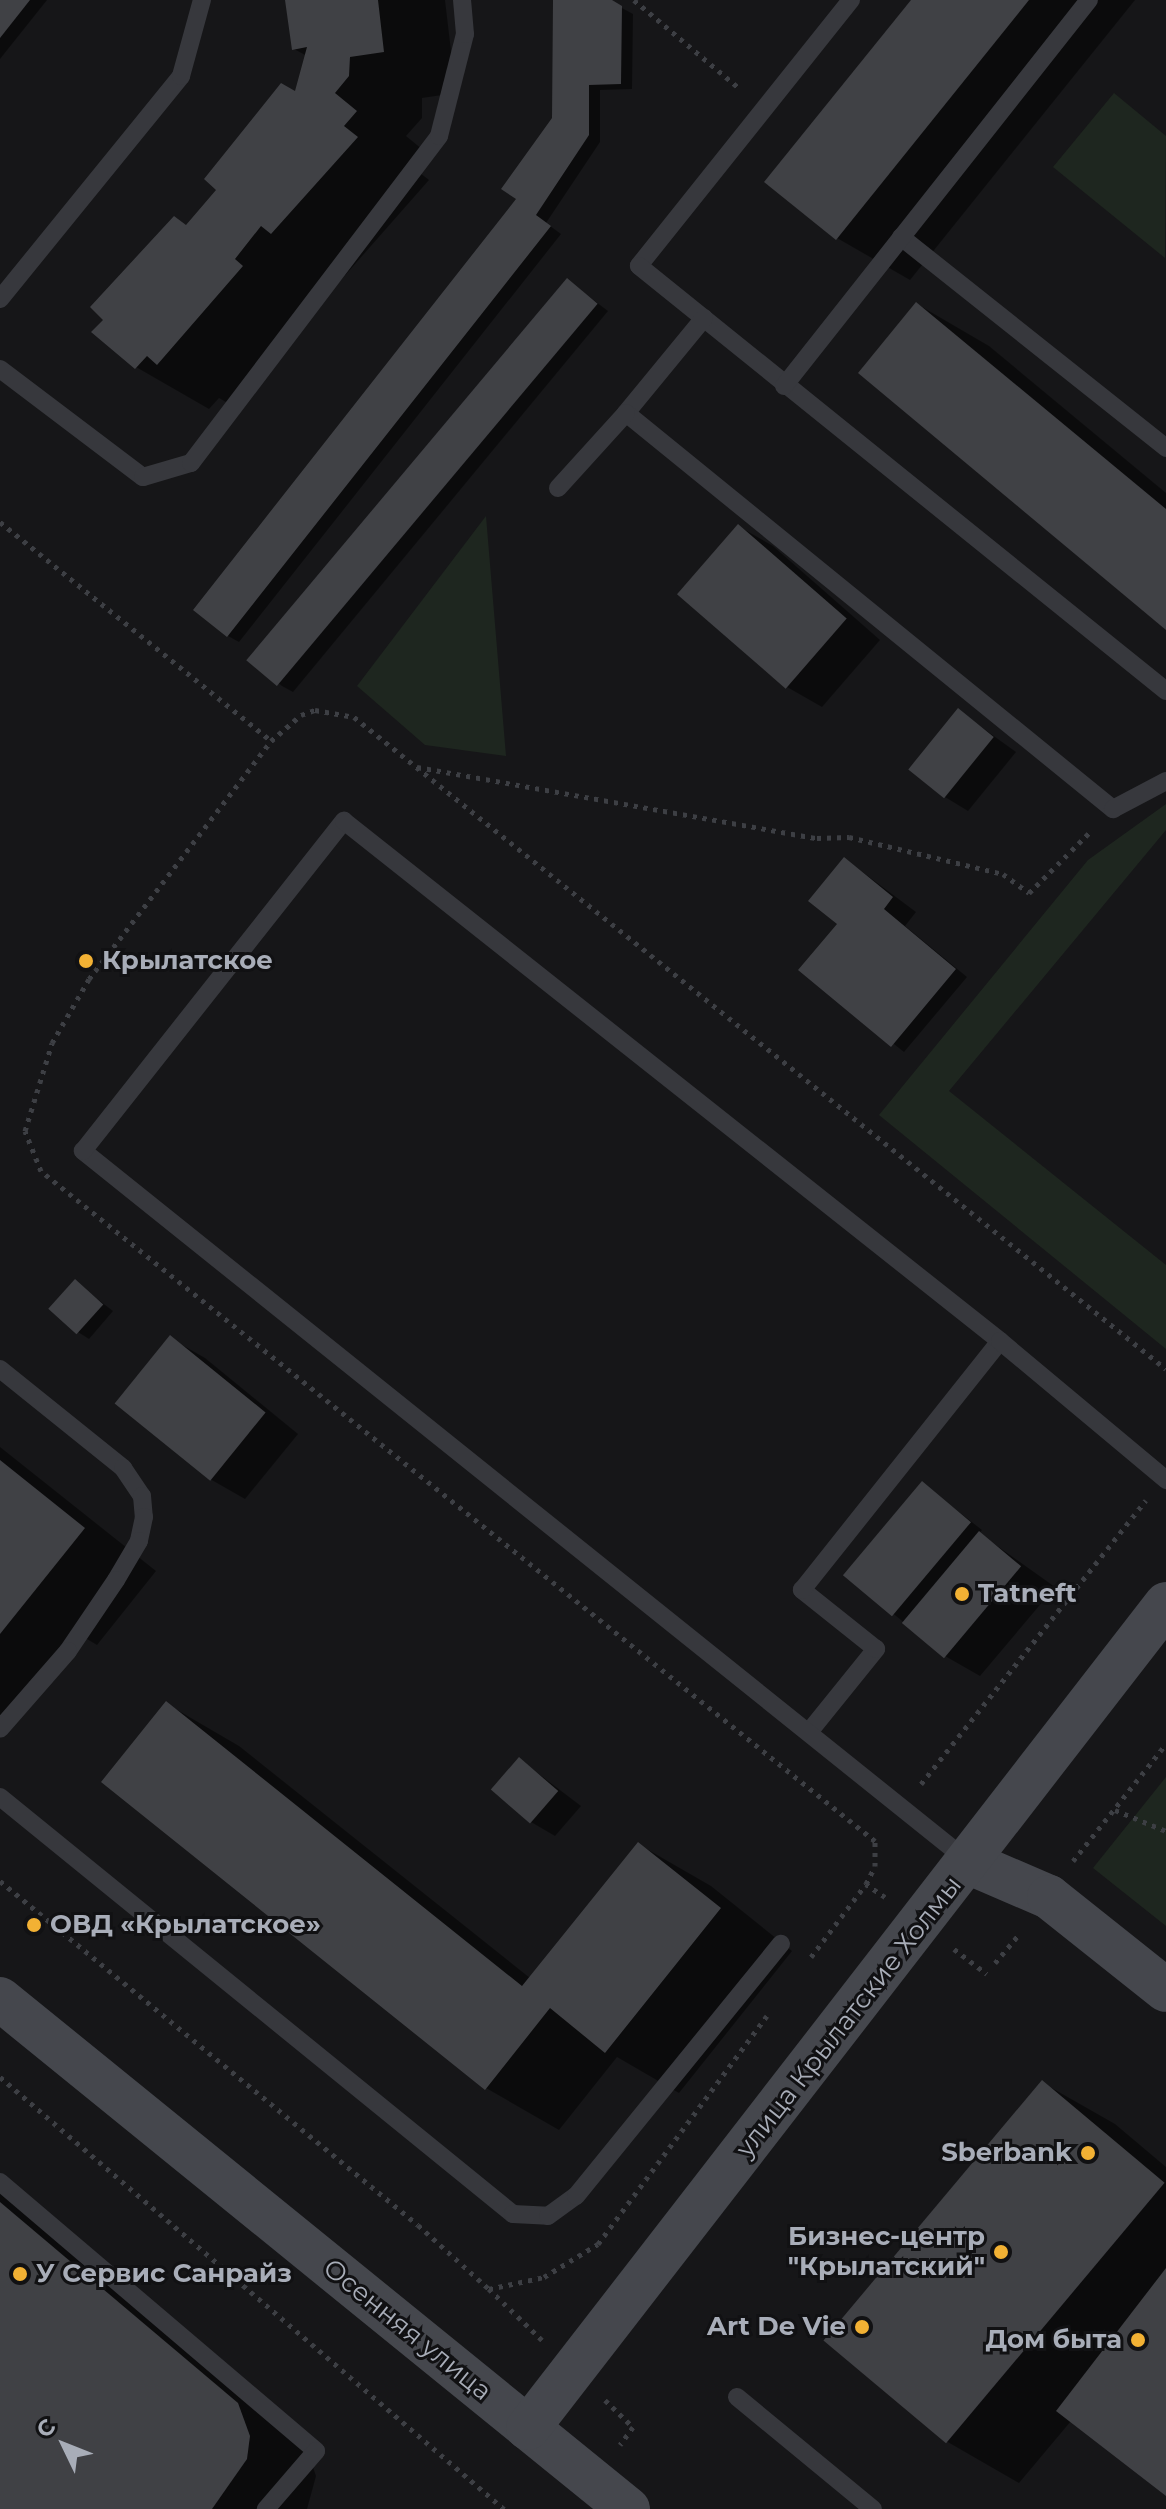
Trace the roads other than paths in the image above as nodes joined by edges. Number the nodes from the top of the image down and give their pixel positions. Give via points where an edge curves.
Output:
1 (202, 0) edge
2 (462, 0) edge
3 (851, 0) edge
4 (1089, 0) edge
5 (901, 237) junction
6 (0, 299) edge
7 (704, 318) junction
8 (0, 369) edge
9 (784, 386) junction
10 (626, 413) junction
11 (1166, 448) edge
12 (558, 488) dead end
13 (1166, 691) edge
14 (1166, 781) edge
15 (1000, 1341) junction
16 (0, 1369) edge
17 (1165, 1479) edge
18 (1166, 1604) edge
19 (0, 1729) edge
20 (809, 1732) junction
21 (0, 1797) edge
22 (970, 1863) junction
23 (781, 1944) dead end
24 (1166, 1990) edge
25 (0, 1999) edge
26 (0, 2182) edge
27 (737, 2397) dead end
28 (528, 2428) junction
29 (266, 2509) edge
30 (628, 2509) edge
31 (873, 2509) edge

1 - 6 lane via 181,76
2 - 8 lane via 465,34 439,136 191,463 143,477
3 - 7 lane via 639,266
4 - 5 lane
5 - 9 lane
5 - 11 lane
7 - 9 lane
7 - 10 lane
9 - 13 lane
10 - 12 lane
10 - 14 lane via 1113,809
15 - 17 lane
15 - 20 lane via 802,1590 876,1649
15 - 20 lane via 344,821 83,1151
16 - 19 lane via 123,1468 142,1496 144,1517 139,1541 68,1651
18 - 22 street, улица Крылатские Холмы
20 - 22 lane
21 - 23 lane via 513,2214 548,2216 576,2196
22 - 24 street via 1049,1897
22 - 28 street, улица Крылатские Холмы
25 - 28 street, Осенняя улица
26 - 29 lane via 316,2451
27 - 31 lane
28 - 30 street, Осенняя улица

